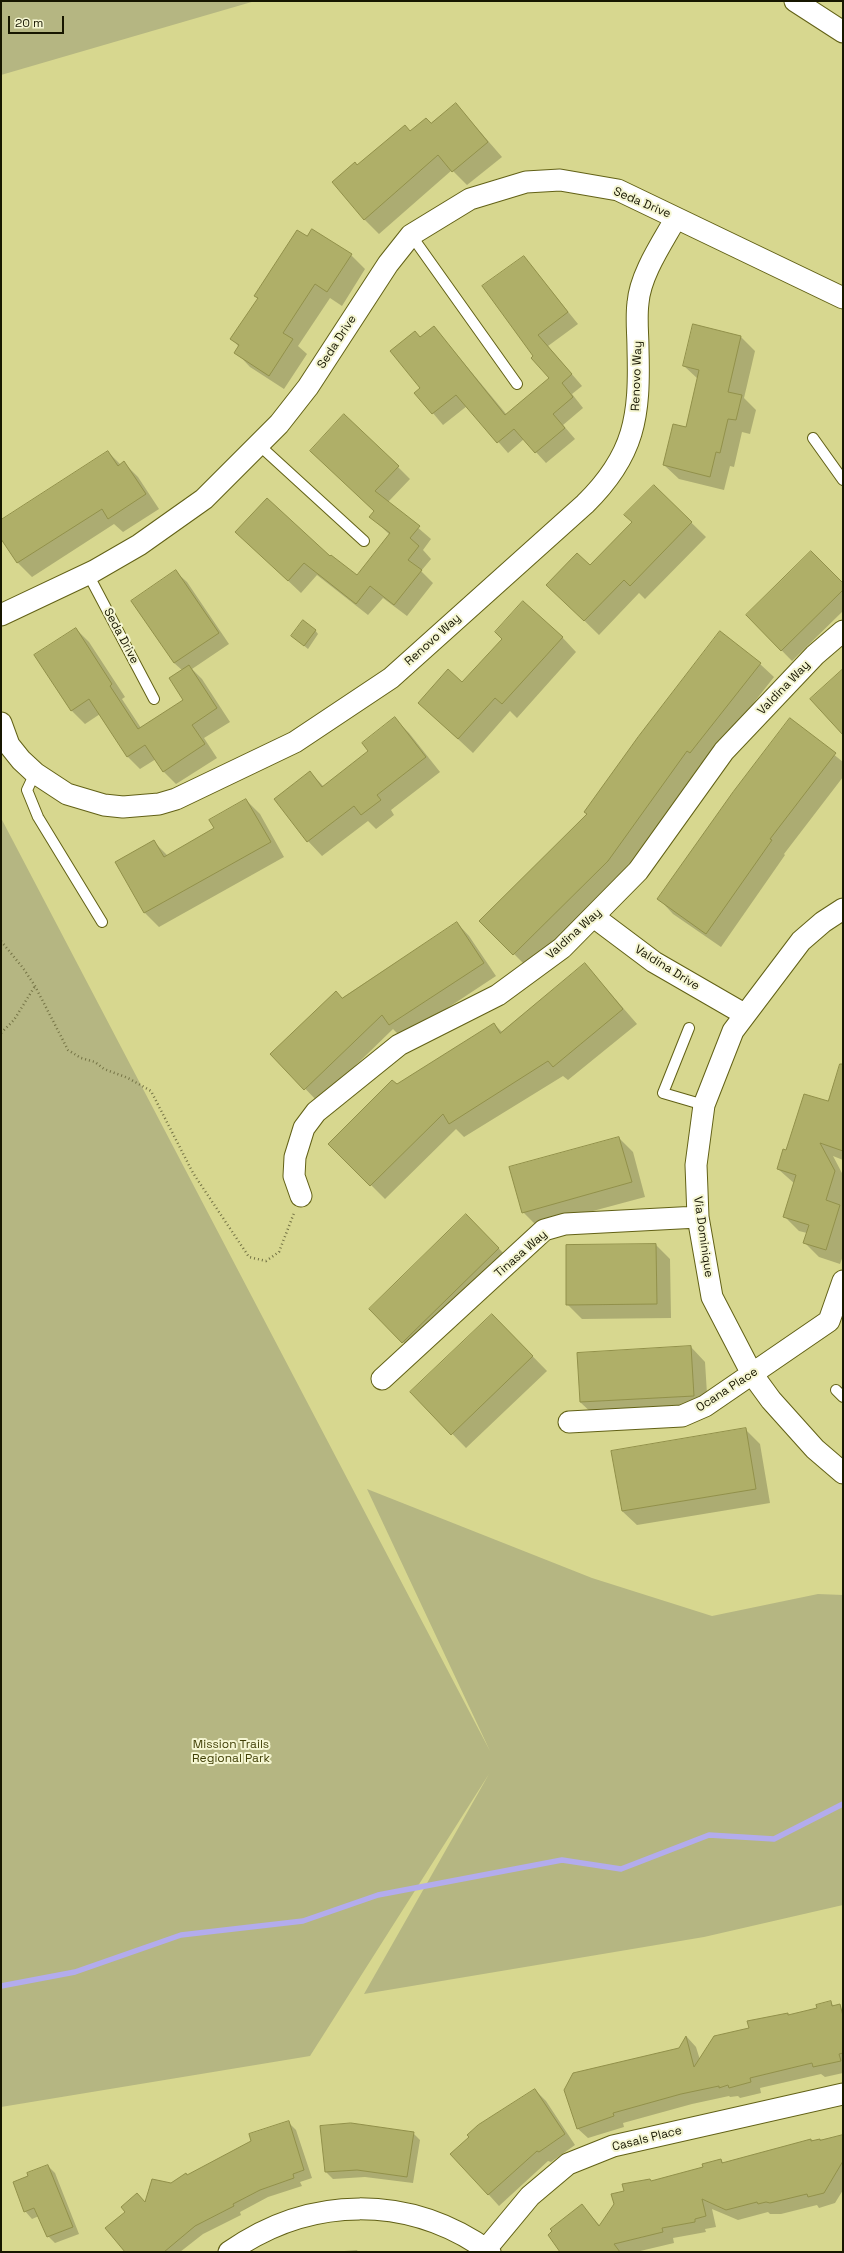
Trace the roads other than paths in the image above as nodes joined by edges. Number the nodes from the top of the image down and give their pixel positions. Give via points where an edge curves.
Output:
1 (795, 1) edge
2 (843, 32) edge
3 (676, 218) junction
4 (411, 235) junction
5 (843, 298) edge
6 (517, 384) dead end
7 (813, 438) dead end
8 (258, 445) junction
9 (843, 480) edge
10 (364, 542) dead end
11 (88, 574) junction
12 (1, 614) edge
13 (843, 631) edge
14 (154, 699) dead end
15 (1, 723) edge
16 (35, 773) junction
17 (843, 909) edge
18 (594, 917) junction
19 (102, 922) dead end
20 (744, 1014) junction
21 (689, 1028) dead end
22 (704, 1105) junction
23 (301, 1196) road end
24 (698, 1217) junction
25 (843, 1281) edge
26 (752, 1374) junction
27 (382, 1379) dead end
28 (569, 1422) dead end
29 (843, 1473) edge
30 (843, 2094) edge
31 (488, 2251) edge
32 (229, 2252) edge

1 - 2 street
3 - 4 street, Seda Drive via 618,190 560,180 526,182 470,199
3 - 5 street, Seda Drive
3 - 16 street, Renovo Way via 649,267 638,302 638,404 630,438 612,474 585,504 391,678 295,742 192,792 159,804 123,807 85,801 67,794
4 - 6 lane
4 - 8 street, Seda Drive via 388,264 308,387 279,424
7 - 9 lane
8 - 10 lane
8 - 11 street, Seda Drive via 204,499 139,545
11 - 12 street, Seda Drive
11 - 14 lane, Seda Drive
13 - 18 street, Valdina Way via 815,655 724,751 638,871
15 - 16 street, Renovo Way via 9,745
16 - 19 lane via 27,790 38,817
17 - 20 street, Via Dominique via 801,941
18 - 20 street, Valdina Drive via 654,962
18 - 23 street, Valdina Way via 562,948 498,995 399,1045 316,1112 304,1128 295,1157 294,1176
20 - 22 street, Via Dominique via 733,1031
21 - 22 lane via 663,1093
22 - 24 street, Via Dominique via 696,1165
24 - 26 street, Via Dominique via 712,1297
24 - 27 street, Tinasa Way via 565,1224 544,1230
25 - 26 street, Ocana Place via 829,1321
26 - 28 street, Ocana Place via 705,1406 682,1416
26 - 29 street, Via Dominique via 792,1426
30 - 31 street, Casals Place via 613,2146 568,2164 530,2196
31 - 32 street via 461,2234 421,2217 392,2211 349,2208 325,2211 284,2222 265,2230

